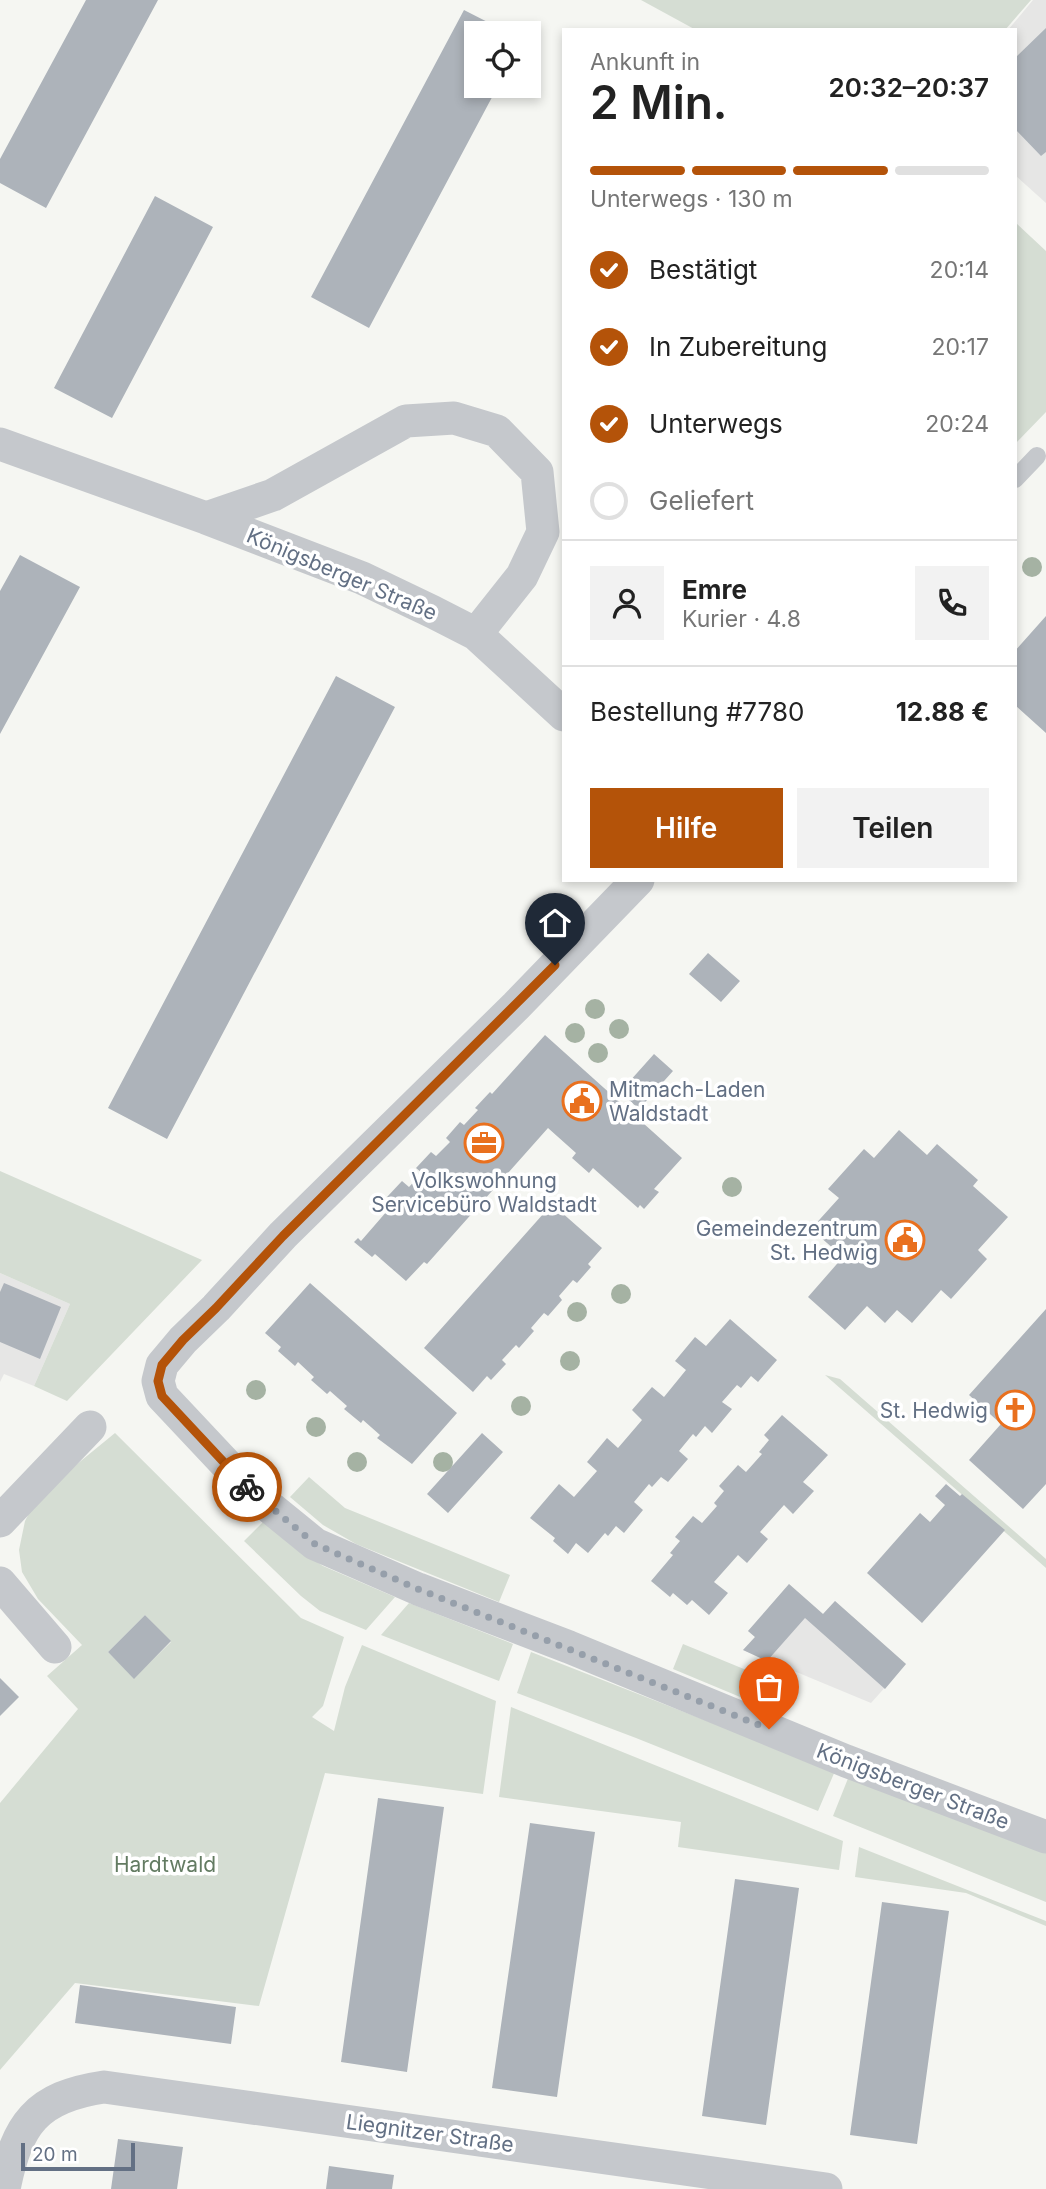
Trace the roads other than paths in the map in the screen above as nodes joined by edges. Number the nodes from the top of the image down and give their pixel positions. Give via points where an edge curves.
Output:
1 (0, 443) edge
2 (1037, 456) dead end
3 (1017, 477) edge
4 (206, 518) junction
5 (476, 634) junction
6 (562, 713) edge
7 (636, 882) edge
8 (90, 1427) dead end
9 (0, 1521) edge
10 (0, 1583) edge
11 (55, 1647) dead end
12 (1046, 1837) edge
13 (4, 2189) edge
14 (826, 2189) edge

1 - 4 street, Königsberger Straße
2 - 3 lane
4 - 5 street, Königsberger Straße via 362,578
4 - 5 street, Königsberger Straße via 273,495 406,421 454,418 497,431 537,471 543,532 522,576
5 - 6 street, Königsberger Straße
7 - 12 street, Königsberger Straße via 183,1340 162,1365 158,1381 162,1396 256,1496 315,1544 846,1761
8 - 9 street
10 - 11 street
13 - 14 street, Liegnitzer Straße via 24,2127 56,2099 104,2087

